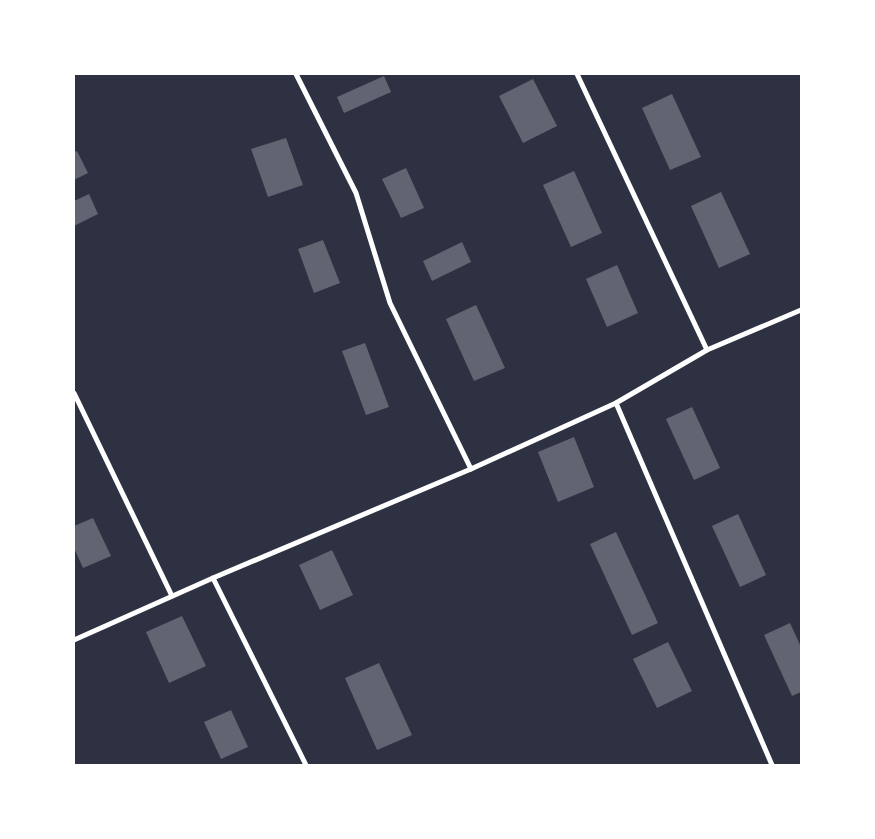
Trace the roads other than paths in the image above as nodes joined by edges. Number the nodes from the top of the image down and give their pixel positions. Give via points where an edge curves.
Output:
1 (296, 74) edge
2 (577, 74) edge
3 (801, 310) edge
4 (707, 350) junction
5 (74, 393) edge
6 (616, 403) junction
7 (471, 469) junction
8 (213, 578) junction
9 (172, 596) junction
10 (74, 640) edge
11 (306, 765) edge
12 (772, 765) edge

1 - 7 street via 356,193 390,303
2 - 4 street
3 - 4 street
4 - 6 street
5 - 9 street
6 - 7 street
6 - 12 street
7 - 8 street
8 - 9 street
8 - 11 street
9 - 10 street

